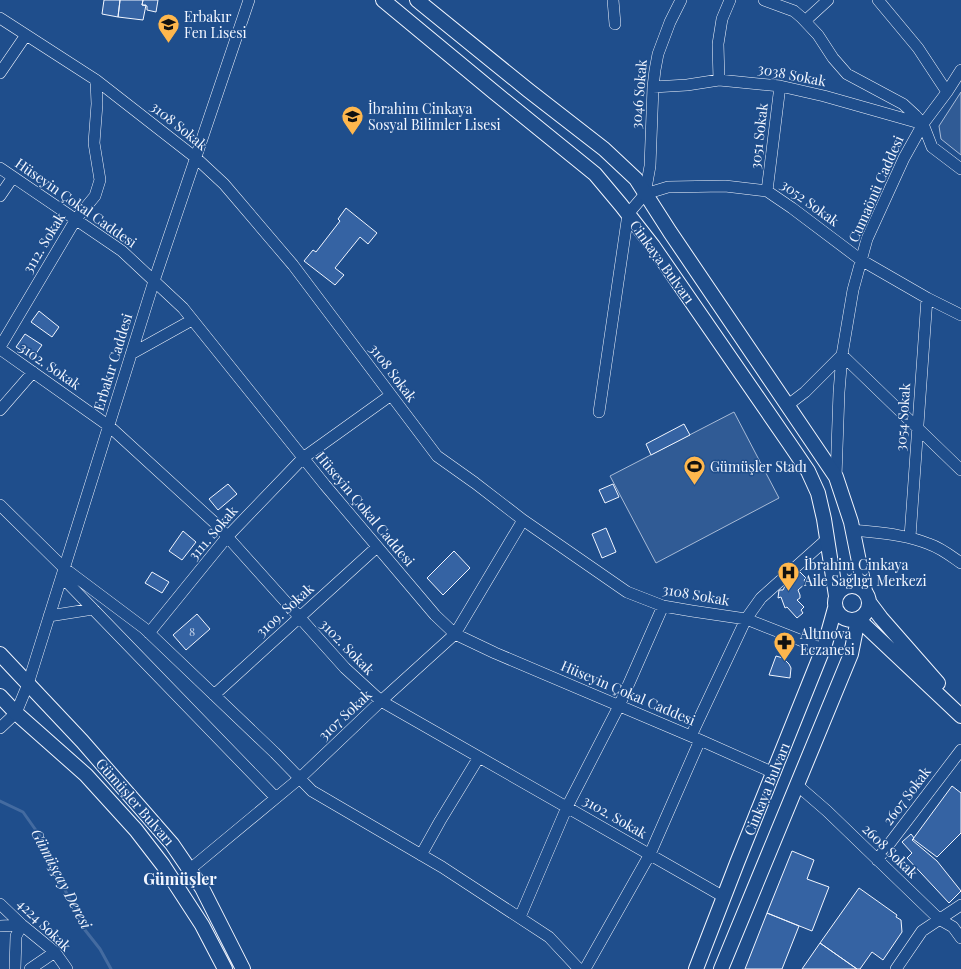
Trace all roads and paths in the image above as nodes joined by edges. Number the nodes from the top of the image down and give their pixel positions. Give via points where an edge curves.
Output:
1 (249, 0) edge
2 (383, 0) edge
3 (417, 0) edge
4 (613, 0) edge
5 (681, 0) edge
6 (730, 0) edge
7 (764, 0) edge
8 (828, 0) edge
9 (878, 0) edge
10 (0, 18) edge
11 (805, 21) junction
12 (615, 24) dead end
13 (26, 35) junction
14 (961, 70) edge
15 (0, 73) edge
16 (96, 80) junction
17 (719, 80) junction
18 (780, 86) junction
19 (653, 87) junction
20 (947, 92) junction
21 (923, 124) junction
22 (196, 158) junction
23 (0, 168) edge
24 (961, 169) edge
25 (13, 177) junction
26 (767, 191) junction
27 (645, 194) junction
28 (0, 196) edge
29 (628, 214) junction
30 (76, 219) junction
31 (862, 260) junction
32 (154, 281) junction
33 (927, 298) junction
34 (961, 316) edge
35 (192, 320) junction
36 (0, 348) edge
37 (132, 354) junction
38 (842, 355) junction
39 (33, 372) junction
40 (391, 395) junction
41 (788, 405) junction
42 (0, 410) edge
43 (599, 412) dead end
44 (109, 426) junction
45 (918, 428) junction
46 (303, 458) junction
47 (961, 470) edge
48 (836, 477) junction
49 (0, 506) edge
50 (522, 520) junction
51 (853, 530) junction
52 (227, 537) junction
53 (910, 537) junction
54 (827, 539) junction
55 (377, 546) junction
56 (961, 563) edge
57 (63, 572) junction
58 (867, 596) junction
59 (836, 602) junction
60 (663, 606) junction
61 (93, 609) junction
62 (49, 616) junction
63 (299, 618) junction
64 (746, 619) junction
65 (858, 619) junction
66 (149, 633) junction
67 (455, 634) junction
68 (823, 649) junction
69 (0, 654) edge
70 (28, 684) junction
71 (214, 695) junction
72 (0, 696) edge
73 (381, 702) junction
74 (961, 704) edge
75 (619, 706) junction
76 (16, 713) junction
77 (961, 716) edge
78 (0, 728) edge
79 (695, 738) junction
80 (961, 750) edge
81 (479, 757) junction
82 (774, 772) junction
83 (300, 778) junction
84 (797, 785) junction
85 (276, 798) junction
86 (567, 807) junction
87 (650, 854) junction
88 (422, 855) junction
89 (877, 860) junction
90 (189, 870) junction
91 (724, 897) junction
92 (0, 904) edge
93 (961, 905) edge
94 (520, 918) junction
95 (939, 919) junction
96 (22, 925) junction
97 (0, 926) edge
98 (961, 938) edge
99 (55, 952) junction
100 (15, 969) edge
101 (30, 969) edge
102 (67, 969) edge
103 (225, 969) edge
104 (243, 969) edge
105 (579, 969) edge
106 (585, 969) edge
107 (696, 969) edge
108 (721, 969) edge
109 (896, 969) edge

1 - 22 street, Erbakır Caddesi
2 - 29 main road, Cinkaya Bulvarı via 595,174
3 - 27 main road, Cinkaya Bulvarı via 604,149 636,180
4 - 12 street
5 - 19 street, 3046 Sokak via 658,54
6 - 17 street via 722,20 718,44
7 - 11 street via 794,11
8 - 11 street
9 - 20 street via 918,48
10 - 13 street, 3108 Sokak
11 - 21 street via 847,74 903,104
13 - 15 street
13 - 16 street, 3108 Sokak
14 - 20 street, Cumaönü Caddesi
16 - 22 street, 3108 Sokak
16 - 30 street, 3112. Sokak via 94,143 100,180 95,196
17 - 18 street, 3038 Sokak
17 - 19 street, 3038 Sokak
18 - 21 street, 3038 Sokak
18 - 26 street, 3051 Sokak
19 - 27 street, 3046 Sokak via 650,166
20 - 21 street, Cumaönü Caddesi
21 - 24 street via 932,147
21 - 31 street, Cumaönü Caddesi via 904,158 867,239
22 - 32 street, Erbakır Caddesi
22 - 40 street, 3108 Sokak via 224,184 293,265
23 - 25 street, Hüseyin Çokal Caddesi
25 - 28 street
25 - 30 street, Hüseyin Çokal Caddesi
26 - 27 street, 3052 Sokak via 725,186 668,187
26 - 31 street, 3052 Sokak
27 - 29 street
27 - 41 main road, Cinkaya Bulvarı
29 - 43 street
29 - 54 main road, Cinkaya Bulvarı via 658,253 808,471 818,493
30 - 32 street, Hüseyin Çokal Caddesi via 122,251
30 - 36 street, 3112. Sokak
31 - 33 street, 3052 Sokak
31 - 38 street, Cumaönü Caddesi via 853,290
32 - 35 street, Hüseyin Çokal Caddesi
32 - 37 street, Erbakır Caddesi
33 - 34 street, 3052 Sokak
33 - 45 street, 3054 Sokak
35 - 37 street
35 - 46 street, Hüseyin Çokal Caddesi
36 - 39 street, 3102. Sokak
37 - 44 street, Erbakır Caddesi
38 - 41 street via 806,392
38 - 45 street
38 - 48 street, Cumaönü Caddesi
39 - 42 street
39 - 44 street, 3102. Sokak
40 - 46 street, 3111. Sokak
40 - 50 street, 3108 Sokak via 437,456
41 - 48 main road, Cinkaya Bulvarı
44 - 52 street, 3102. Sokak
44 - 57 street, Erbakır Caddesi
45 - 47 street
45 - 53 street, 3054 Sokak
46 - 52 street, 3111. Sokak
46 - 55 street, Hüseyin Çokal Caddesi
48 - 51 main road, Cinkaya Bulvarı
49 - 57 street
50 - 60 street, 3108 Sokak via 627,592
50 - 67 street, 3107 Sokak
51 - 53 street
51 - 58 main road, Cinkaya Bulvarı
52 - 63 street, 3102. Sokak
52 - 66 street, 3111. Sokak
53 - 56 street via 944,551
54 - 59 main road, Cinkaya Bulvarı
54 - 64 street via 761,598
55 - 63 street, 3109. Sokak
55 - 67 street, Hüseyin Çokal Caddesi
57 - 61 street
57 - 62 street, Erbakır Caddesi
57 - 66 street
58 - 59 main road via 860,587 849,586 839,591
58 - 65 main road via 869,607
58 - 74 main road via 881,618 936,681
59 - 65 main road via 837,612 844,618
59 - 68 main road, Cinkaya Bulvarı
60 - 64 street, 3108 Sokak
60 - 75 street
61 - 62 street
61 - 85 street
62 - 70 street, Erbakır Caddesi
63 - 71 street, 3109. Sokak
63 - 73 street, 3102. Sokak via 345,668
64 - 68 street, 3108 Sokak
64 - 79 street
65 - 77 main road
65 - 84 main road, Cinkaya Bulvarı via 851,654
66 - 71 street
67 - 73 street, 3107 Sokak
67 - 75 street, Hüseyin Çokal Caddesi
68 - 82 main road, Cinkaya Bulvarı
69 - 70 main road, Gümüşler Bulvarı
70 - 76 street, Erbakır Caddesi
70 - 90 main road, Gümüşler Bulvarı via 82,741 172,844
71 - 83 street
72 - 76 main road, Gümüşler Bulvarı
73 - 81 street, 3102. Sokak
73 - 83 street, 3107 Sokak
75 - 79 street, Hüseyin Çokal Caddesi
75 - 86 street
76 - 78 street, Erbakır Caddesi
76 - 103 main road, Gümüşler Bulvarı via 86,775 136,830 163,865 202,925
79 - 82 street, Hüseyin Çokal Caddesi
79 - 87 street
80 - 89 street, 2607 Sokak
81 - 86 street, 3102. Sokak
81 - 88 street
82 - 91 main road, Cinkaya Bulvarı
83 - 85 street, 3107 Sokak
83 - 88 street via 312,791
84 - 89 street, 2608 Sokak
84 - 108 main road, Cinkaya Bulvarı
85 - 90 street, 3107 Sokak
86 - 87 street, 3102. Sokak
86 - 94 street
87 - 91 street, 3102. Sokak
87 - 106 street
88 - 94 street
89 - 95 street, 2608 Sokak
90 - 104 main road, Gümüşler Bulvarı via 202,888
91 - 107 main road, Cinkaya Bulvarı
92 - 96 street, 4224 Sokak
93 - 95 street
94 - 105 street via 549,937
95 - 98 street, 2608 Sokak via 953,927
95 - 109 street via 922,931
96 - 97 street
96 - 99 street, 4224 Sokak
96 - 100 street via 16,936
99 - 101 street
99 - 102 street, 4224 Sokak

